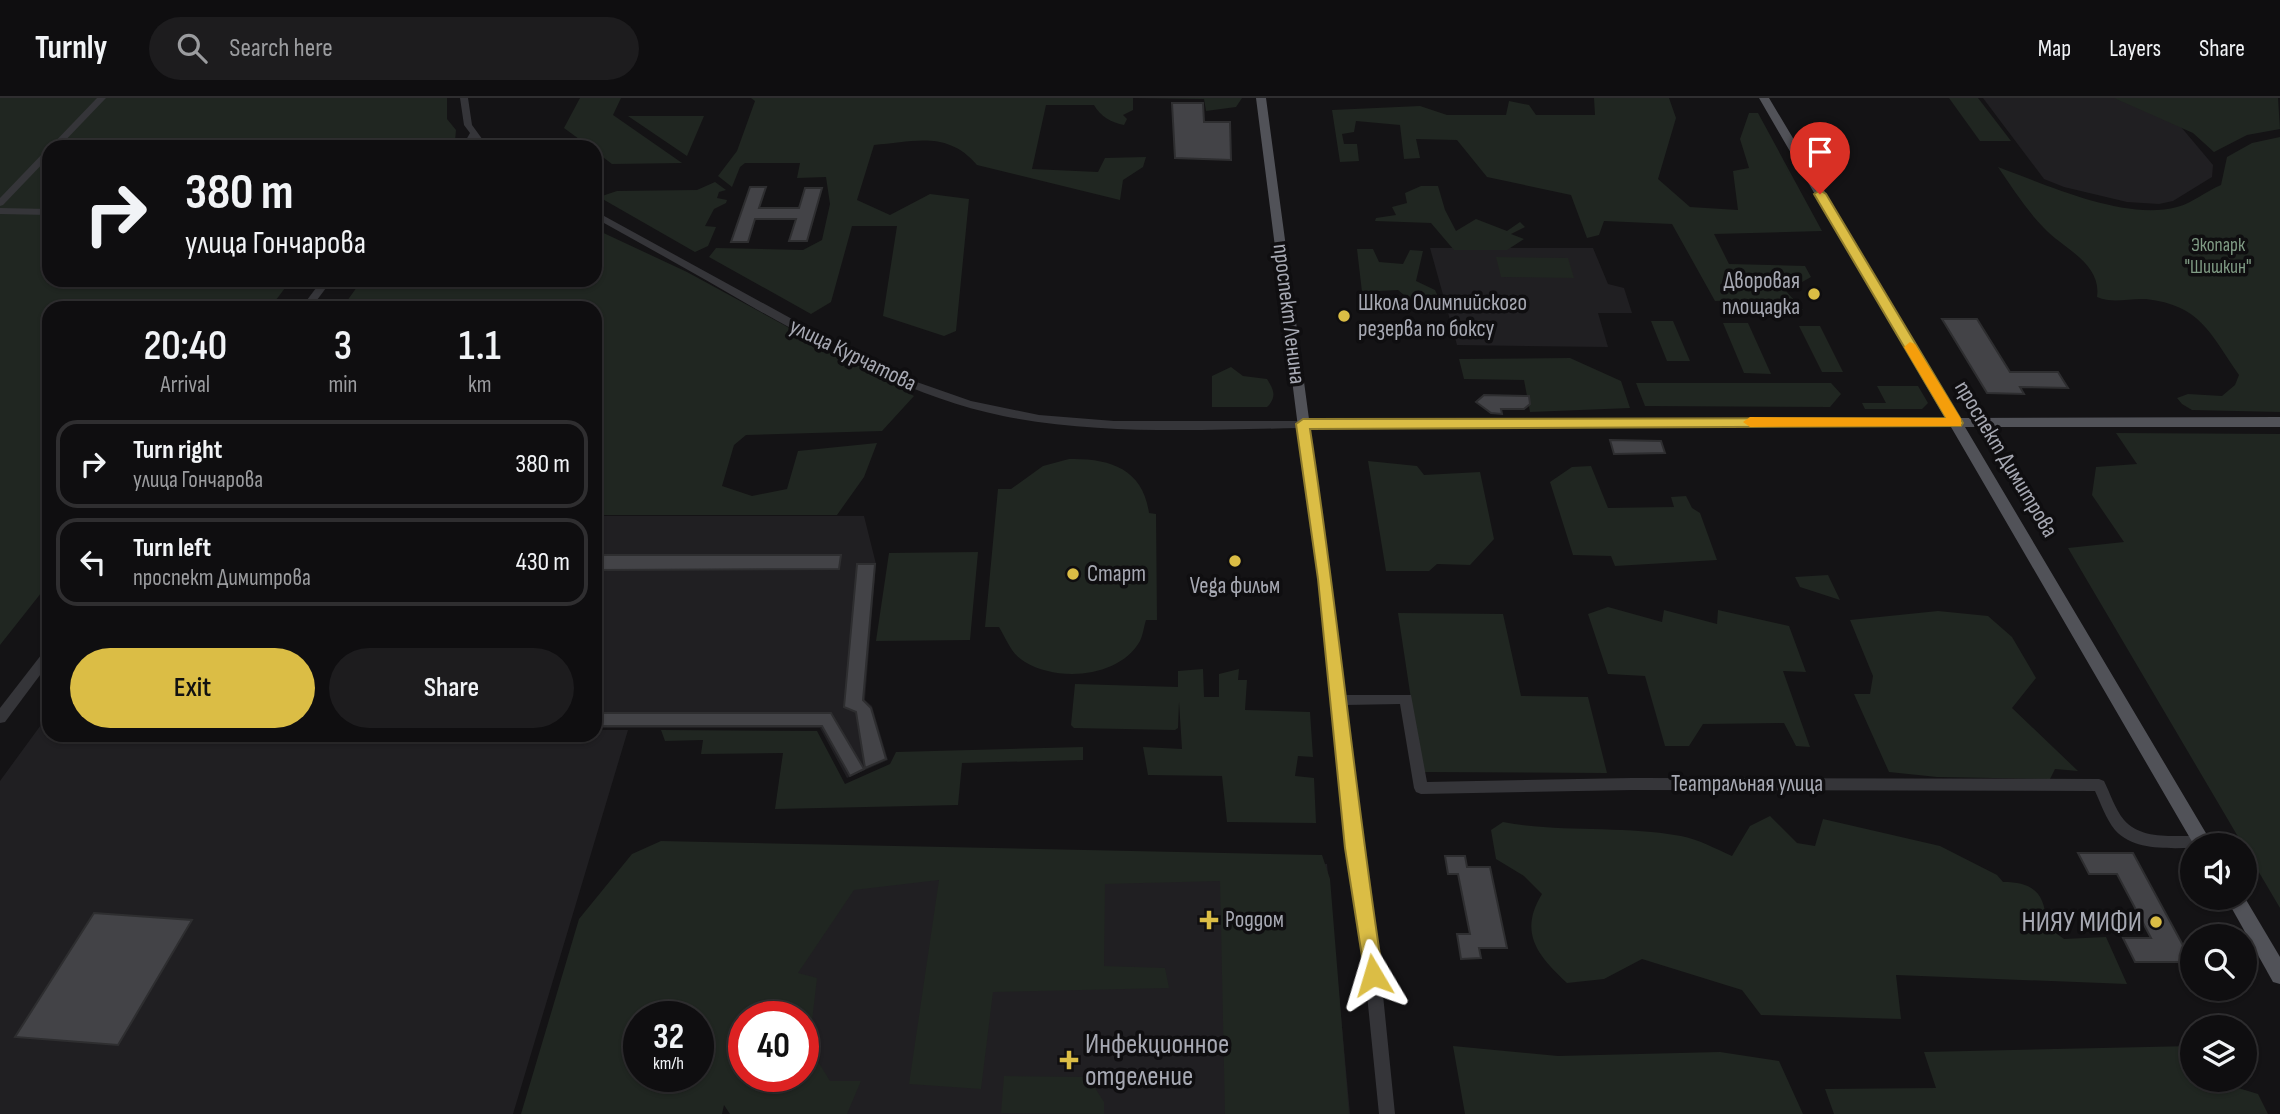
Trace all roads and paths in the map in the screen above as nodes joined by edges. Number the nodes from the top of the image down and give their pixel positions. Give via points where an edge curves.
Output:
1 (102, 98) edge
2 (464, 98) edge
3 (1261, 98) edge
4 (1764, 98) edge
5 (473, 135) junction
6 (61, 140) edge
7 (470, 140) edge
8 (478, 140) edge
9 (42, 159) edge
10 (0, 202) edge
11 (0, 211) edge
12 (42, 212) edge
13 (602, 218) edge
14 (2280, 422) edge
15 (1956, 423) junction
16 (1303, 424) junction
17 (42, 663) edge
18 (1339, 700) junction
19 (0, 718) edge
20 (2197, 833) edge
21 (2180, 842) edge
22 (2242, 910) edge
23 (2280, 975) edge
24 (1387, 1114) edge

1 - 6 street
2 - 5 street
3 - 16 main road, проспект Ленина
4 - 15 main road, проспект Димитрова
5 - 7 street
5 - 8 street
9 - 10 street
11 - 12 street
13 - 16 street, улица Курчатова via 850,358 905,384 968,404 1086,424
14 - 15 main road
15 - 16 main road
15 - 20 main road, проспект Димитрова
16 - 18 street, проспект Ленина
17 - 19 street
18 - 21 street, Театральная улица via 1406,699 1421,788 2099,785 2120,825 2134,835
18 - 24 street, проспект Ленина
22 - 23 main road

